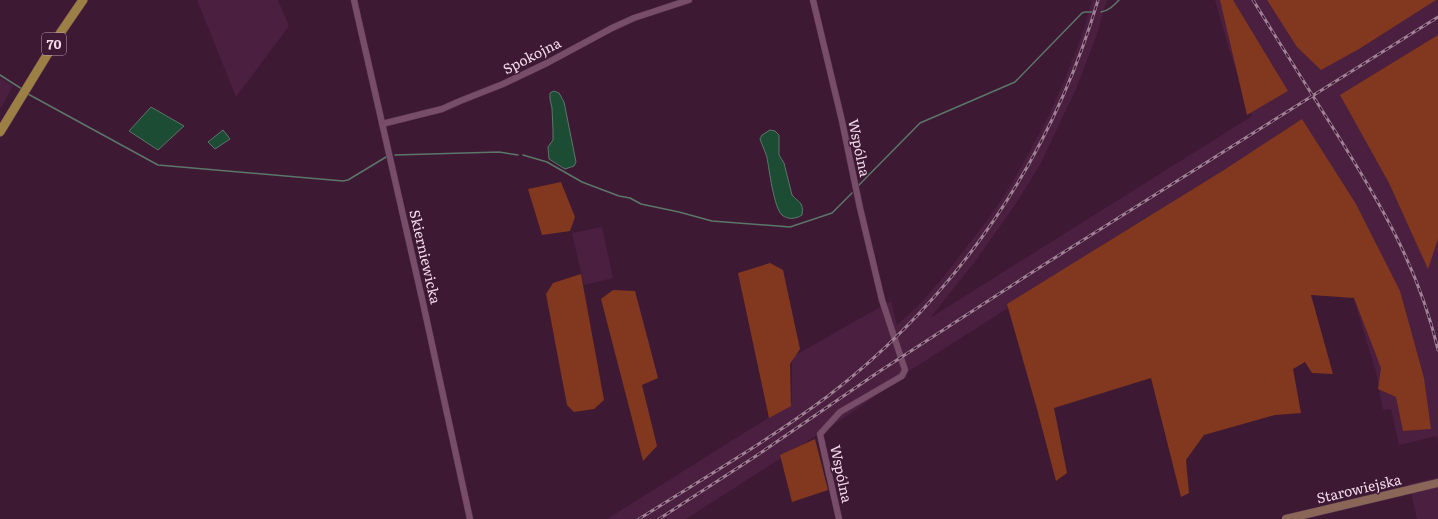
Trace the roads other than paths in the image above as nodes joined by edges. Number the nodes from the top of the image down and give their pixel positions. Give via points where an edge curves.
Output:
1 (83, 0) edge
2 (354, 0) edge
3 (689, 0) edge
4 (813, 0) edge
5 (382, 124) junction
6 (0, 132) edge
7 (1438, 483) edge
8 (470, 519) edge
9 (839, 519) edge
10 (1286, 519) edge

1 - 6 main road, 70
2 - 5 street, Skierniewicka
3 - 5 street, Spokojna via 634,18 522,75 460,102
4 - 9 street, Wspólna via 882,300 905,367 902,376 840,412 820,434
5 - 8 street, Skierniewicka
7 - 10 street, Starowiejska

